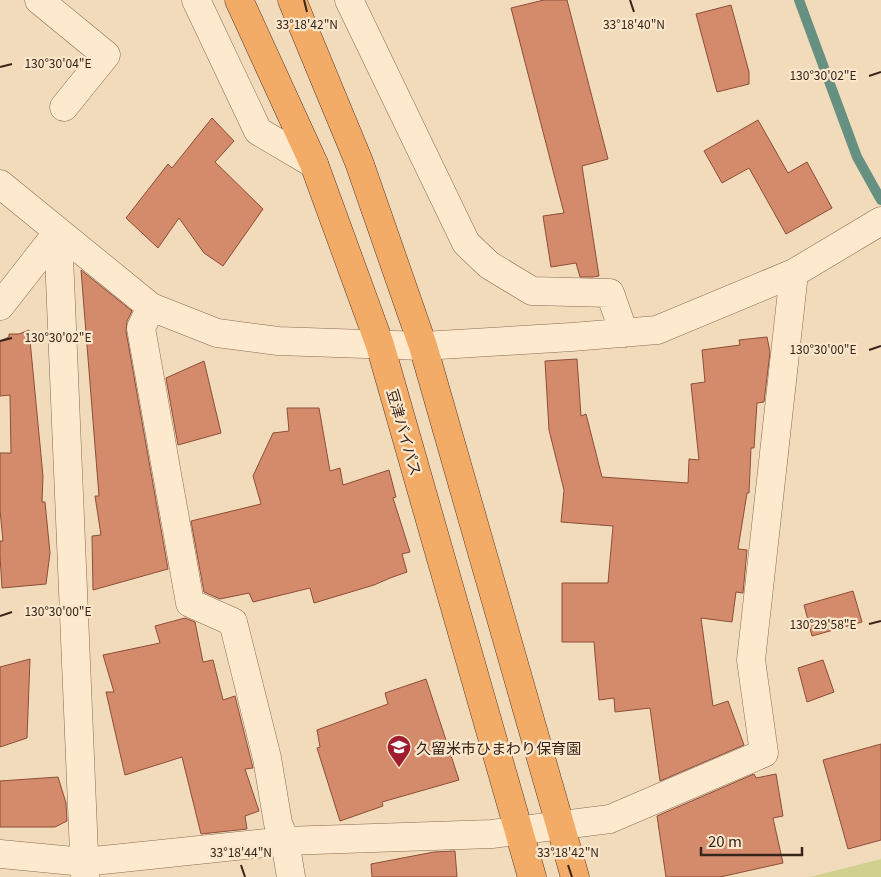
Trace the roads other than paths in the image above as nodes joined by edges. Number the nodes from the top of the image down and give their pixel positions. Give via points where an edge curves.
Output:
1 (39, 0) edge
2 (196, 0) edge
3 (239, 0) edge
4 (292, 0) edge
5 (349, 0) edge
6 (64, 107) dead end
7 (314, 164) junction
8 (0, 184) edge
9 (881, 221) edge
10 (58, 232) junction
11 (794, 273) junction
12 (0, 306) edge
13 (151, 307) junction
14 (624, 332) junction
15 (380, 345) junction
16 (423, 346) junction
17 (561, 825) junction
18 (519, 830) junction
19 (285, 841) junction
20 (0, 854) edge
21 (84, 870) edge
22 (291, 877) edge
23 (532, 877) edge
24 (575, 877) edge

1 - 6 street via 106,55
2 - 7 street via 258,131
3 - 7 highway, 豆津バイパス
4 - 16 highway via 359,162
5 - 14 street via 466,243 489,265 532,291 610,294
7 - 15 highway, 豆津バイパス
8 - 10 street
9 - 11 street
10 - 12 street
10 - 13 street
10 - 21 street
11 - 14 street via 657,330
11 - 17 street via 751,660 764,753 610,819
13 - 15 street via 217,333 278,341
13 - 19 street via 141,328 190,604 233,622 267,758 278,823
14 - 16 street
15 - 16 street
15 - 18 highway, 豆津バイパス
16 - 17 highway
17 - 18 street
17 - 24 highway
18 - 19 street via 492,834
18 - 23 highway, 豆津バイパス
19 - 21 street
19 - 22 street
20 - 21 street

